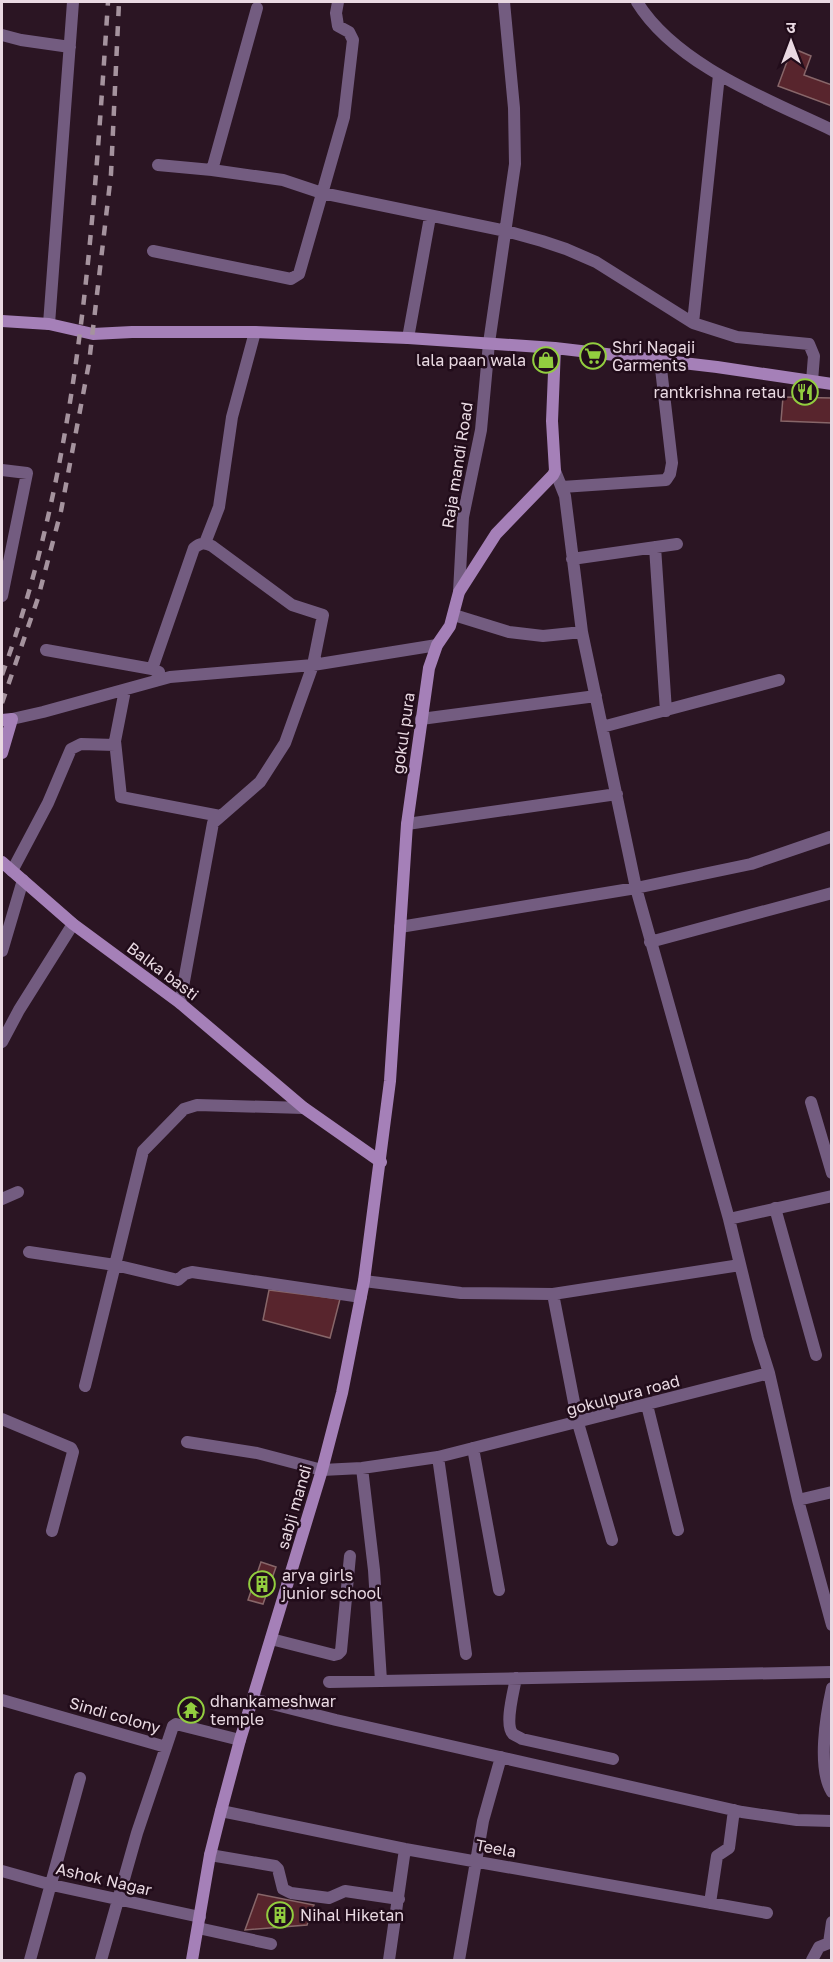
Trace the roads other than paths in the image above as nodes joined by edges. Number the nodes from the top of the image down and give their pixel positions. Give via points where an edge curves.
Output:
1 (73, 2) edge
2 (338, 2) edge
3 (504, 2) edge
4 (637, 2) edge
5 (257, 8) dead end
6 (2, 35) edge
7 (70, 47) junction
8 (719, 75) junction
9 (831, 130) edge
10 (158, 165) dead end
11 (212, 170) junction
12 (322, 193) junction
13 (430, 217) junction
14 (506, 231) junction
15 (153, 251) dead end
16 (2, 321) edge
17 (693, 323) junction
18 (49, 324) junction
19 (255, 332) junction
20 (408, 338) junction
21 (489, 344) junction
22 (555, 348) junction
23 (660, 360) junction
24 (812, 381) junction
25 (831, 384) edge
26 (2, 470) edge
27 (555, 471) junction
28 (562, 487) junction
29 (205, 543) junction
30 (677, 544) dead end
31 (655, 547) junction
32 (572, 559) junction
33 (459, 592) junction
34 (2, 596) edge
35 (454, 615) junction
36 (582, 632) junction
37 (437, 645) junction
38 (46, 650) dead end
39 (313, 665) junction
40 (153, 669) junction
41 (170, 677) junction
42 (779, 680) dead end
43 (125, 690) junction
44 (596, 696) junction
45 (666, 711) junction
46 (7, 719) edge
47 (421, 719) junction
48 (602, 727) junction
49 (115, 745) junction
50 (2, 753) edge
51 (617, 794) junction
52 (220, 816) junction
53 (407, 824) junction
54 (830, 837) edge
55 (2, 862) edge
56 (12, 871) junction
57 (23, 880) junction
58 (636, 888) junction
59 (831, 894) edge
60 (73, 924) junction
61 (400, 927) junction
62 (650, 942) junction
63 (2, 951) edge
64 (180, 1003) junction
65 (2, 1042) edge
66 (811, 1101) dead end
67 (304, 1108) junction
68 (381, 1162) junction
69 (831, 1173) edge
70 (18, 1192) dead end
71 (831, 1196) edge
72 (2, 1199) edge
73 (775, 1208) junction
74 (729, 1219) junction
75 (30, 1252) dead end
76 (115, 1265) junction
77 (740, 1265) junction
78 (364, 1281) junction
79 (553, 1294) junction
80 (361, 1297) junction
81 (816, 1355) dead end
82 (769, 1373) junction
83 (85, 1386) dead end
84 (647, 1405) junction
85 (2, 1419) edge
86 (578, 1423) junction
87 (187, 1442) dead end
88 (473, 1448) junction
89 (438, 1458) junction
90 (362, 1468) junction
91 (322, 1470) junction
92 (831, 1492) edge
93 (798, 1500) junction
94 (678, 1530) dead end
95 (52, 1531) dead end
96 (612, 1540) dead end
97 (350, 1556) dead end
98 (499, 1590) dead end
99 (831, 1625) edge
100 (272, 1639) junction
101 (466, 1654) dead end
102 (831, 1672) edge
103 (516, 1678) junction
104 (381, 1681) junction
105 (329, 1682) dead end
106 (831, 1688) edge
107 (254, 1699) junction
108 (2, 1700) edge
109 (240, 1740) junction
110 (166, 1747) junction
111 (501, 1757) junction
112 (613, 1759) dead end
113 (80, 1778) dead end
114 (831, 1792) edge
115 (734, 1810) junction
116 (221, 1811) junction
117 (831, 1821) edge
118 (405, 1849) junction
119 (210, 1855) junction
120 (476, 1861) junction
121 (2, 1871) edge
122 (52, 1884) junction
123 (118, 1899) junction
124 (399, 1899) junction
125 (710, 1903) junction
126 (767, 1913) dead end
127 (199, 1922) junction
128 (831, 1922) edge
129 (271, 1944) dead end
130 (30, 1960) edge
131 (101, 1960) edge
132 (192, 1960) edge
133 (389, 1960) edge
134 (459, 1960) edge
135 (812, 1960) edge

1 - 7 street
2 - 12 street via 338,26 353,40 344,117
3 - 14 street, Raja mandi Road via 515,137
4 - 8 street via 667,38
5 - 11 street
6 - 7 street
7 - 18 street
8 - 9 street
8 - 17 street
10 - 11 street
11 - 12 street via 283,180
12 - 13 street
12 - 15 street via 295,278
13 - 14 street
13 - 20 street
14 - 17 street via 596,262
14 - 21 street, Raja mandi Road
16 - 18 street
17 - 24 street via 738,337 809,344 814,356
18 - 19 street via 93,334
19 - 20 street
19 - 29 street via 232,417 219,507
20 - 21 street
21 - 22 street
21 - 33 street, Raja mandi Road via 481,430 463,517
22 - 23 street
22 - 27 street
23 - 24 street
23 - 28 street via 672,463 666,480
24 - 25 street
26 - 34 street via 27,473
27 - 28 street
27 - 33 street, gokul pura via 496,534
28 - 32 street
29 - 39 street via 292,604 323,615
29 - 40 street via 194,548
30 - 31 street
31 - 32 street
31 - 45 street
32 - 36 street
33 - 35 street, gokul pura
35 - 36 street via 509,632 543,636
35 - 37 street, gokul pura
36 - 44 street
37 - 39 street
37 - 47 street, gokul pura
38 - 40 street
39 - 41 street
39 - 52 street via 285,743 269,771
40 - 41 street
41 - 43 street
42 - 45 street
43 - 46 street
43 - 49 street
44 - 47 street
44 - 48 street
45 - 48 street
46 - 50 street
47 - 53 street, gokul pura
48 - 51 street
49 - 52 street via 121,797
49 - 56 street via 81,744 71,749
51 - 53 street
51 - 58 street
52 - 64 street via 211,827
53 - 61 street, gokul pura
54 - 58 street via 752,864
55 - 56 street, Balka basti
56 - 57 street, Balka basti
57 - 60 street, Balka basti
57 - 63 street
58 - 61 street
58 - 62 street
59 - 62 street
60 - 64 street, Balka basti
60 - 65 street
61 - 68 street, gokul pura
62 - 74 street
64 - 67 street, Balka basti
66 - 69 street
67 - 68 street, Balka basti
67 - 76 street via 197,1105 184,1109 142,1151
68 - 78 street, sabji mandi
70 - 72 street
71 - 73 street
73 - 74 street
73 - 81 street
74 - 77 street
75 - 76 street
76 - 80 street via 178,1280 192,1272
76 - 83 street
77 - 79 street
77 - 82 street
78 - 79 street via 461,1293
78 - 80 street, sabji mandi
79 - 86 street
80 - 91 street, sabji mandi
82 - 84 street, gokulpura road
82 - 93 street
84 - 86 street, gokulpura road
84 - 94 street
85 - 95 street via 73,1452
86 - 88 street, gokulpura road
86 - 96 street
87 - 91 street, gokulpura road via 256,1453
88 - 89 street, gokulpura road
88 - 98 street
89 - 90 street, gokulpura road
89 - 101 street
90 - 91 street, gokulpura road
90 - 104 street
91 - 100 street, sabji mandi
92 - 93 street
93 - 99 street
97 - 100 street via 341,1651 334,1655
100 - 107 street, sabji mandi
102 - 103 street
103 - 104 street
103 - 112 street via 509,1718 513,1734
104 - 105 street
106 - 114 street via 824,1738 826,1780
107 - 109 street, sabji mandi
107 - 111 street
108 - 110 street, Sindi colony
109 - 110 street, Sindi colony via 176,1724
109 - 116 street, sabji mandi
110 - 123 street
111 - 115 street
111 - 120 street
113 - 122 street
115 - 117 street
115 - 125 street via 729,1848 717,1856
116 - 118 street, Teela
116 - 119 street, sabji mandi
118 - 120 street, Teela
118 - 124 street
119 - 124 street via 274,1866 283,1889 291,1893 329,1898 345,1891
119 - 127 street, sabji mandi
120 - 125 street, Teela
120 - 134 street
121 - 122 street, Ashok Nagar
122 - 123 street, Ashok Nagar
122 - 130 street
123 - 127 street, Ashok Nagar
123 - 131 street
124 - 133 street
125 - 126 street, Teela
127 - 129 street, Ashok Nagar
127 - 132 street, sabji mandi
128 - 135 street via 828,1943 819,1947

